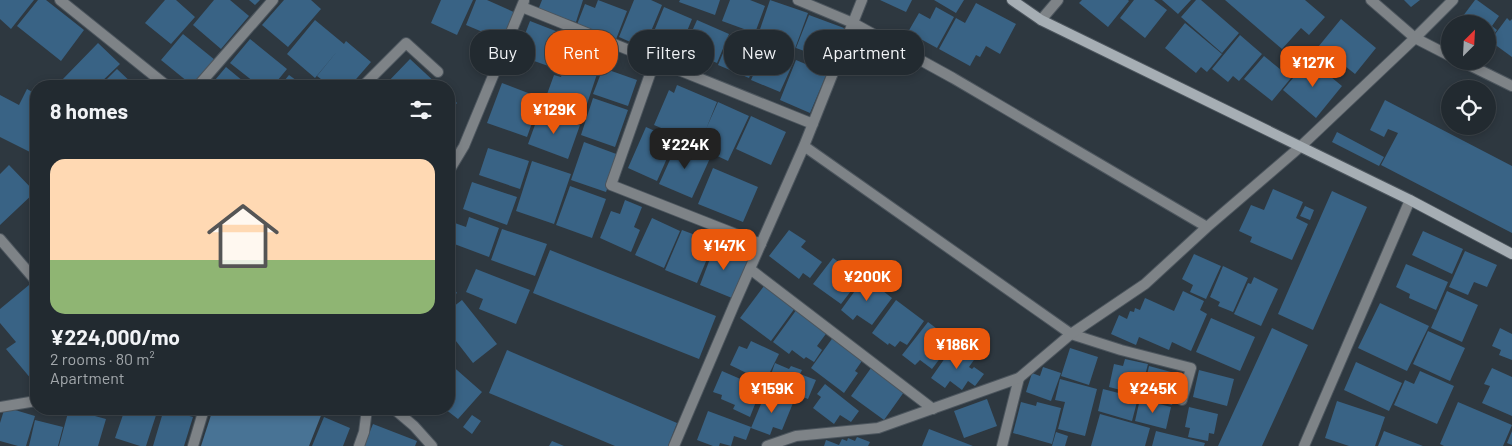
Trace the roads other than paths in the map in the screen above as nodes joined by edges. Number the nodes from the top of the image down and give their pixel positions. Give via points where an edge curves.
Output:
1 (60, 0) edge
2 (273, 0) edge
3 (798, 0) edge
4 (862, 0) edge
5 (1012, 0) edge
6 (1058, 0) edge
7 (1371, 0) edge
8 (1453, 0) edge
9 (523, 3) edge
10 (72, 4) edge
11 (1041, 20) junction
12 (853, 23) junction
13 (1415, 38) junction
14 (628, 48) edge
15 (1441, 51) edge
16 (1479, 70) edge
17 (438, 72) dead end
18 (650, 75) edge
19 (692, 75) edge
20 (160, 80) edge
21 (203, 80) edge
22 (369, 80) edge
23 (1512, 86) edge
24 (813, 124) junction
25 (804, 146) junction
26 (1300, 147) junction
27 (455, 161) edge
28 (1410, 200) junction
29 (1207, 227) junction
30 (0, 239) edge
31 (761, 244) junction
32 (1512, 254) edge
33 (750, 269) junction
34 (30, 272) edge
35 (1071, 334) junction
36 (1018, 378) junction
37 (1182, 400) dead end
38 (30, 402) edge
39 (0, 407) edge
40 (933, 409) junction
41 (202, 415) edge
42 (366, 415) edge
43 (401, 415) edge
44 (193, 446) edge
45 (359, 446) edge
46 (432, 446) edge
47 (674, 446) edge
48 (767, 446) edge
49 (1002, 446) edge
50 (1304, 446) edge

1 - 10 street
2 - 21 street
3 - 12 street
4 - 12 street
5 - 11 street
6 - 11 street
7 - 13 street
8 - 13 street
9 - 14 street
9 - 27 street
10 - 20 street
11 - 26 street
12 - 24 street
12 - 29 street
13 - 15 street
13 - 26 street
16 - 23 street
17 - 22 street via 406,43
18 - 31 street via 611,185
19 - 24 street
24 - 25 street
25 - 31 street
25 - 35 street
26 - 28 street
26 - 29 street
28 - 32 street
28 - 50 street
29 - 35 street via 1145,284
30 - 34 street
31 - 33 street
33 - 40 street
33 - 47 street
35 - 36 street
35 - 37 street via 1191,368
36 - 40 street
36 - 49 street
38 - 39 street
40 - 48 street via 878,428 796,436
41 - 44 street
42 - 45 street
43 - 46 street

